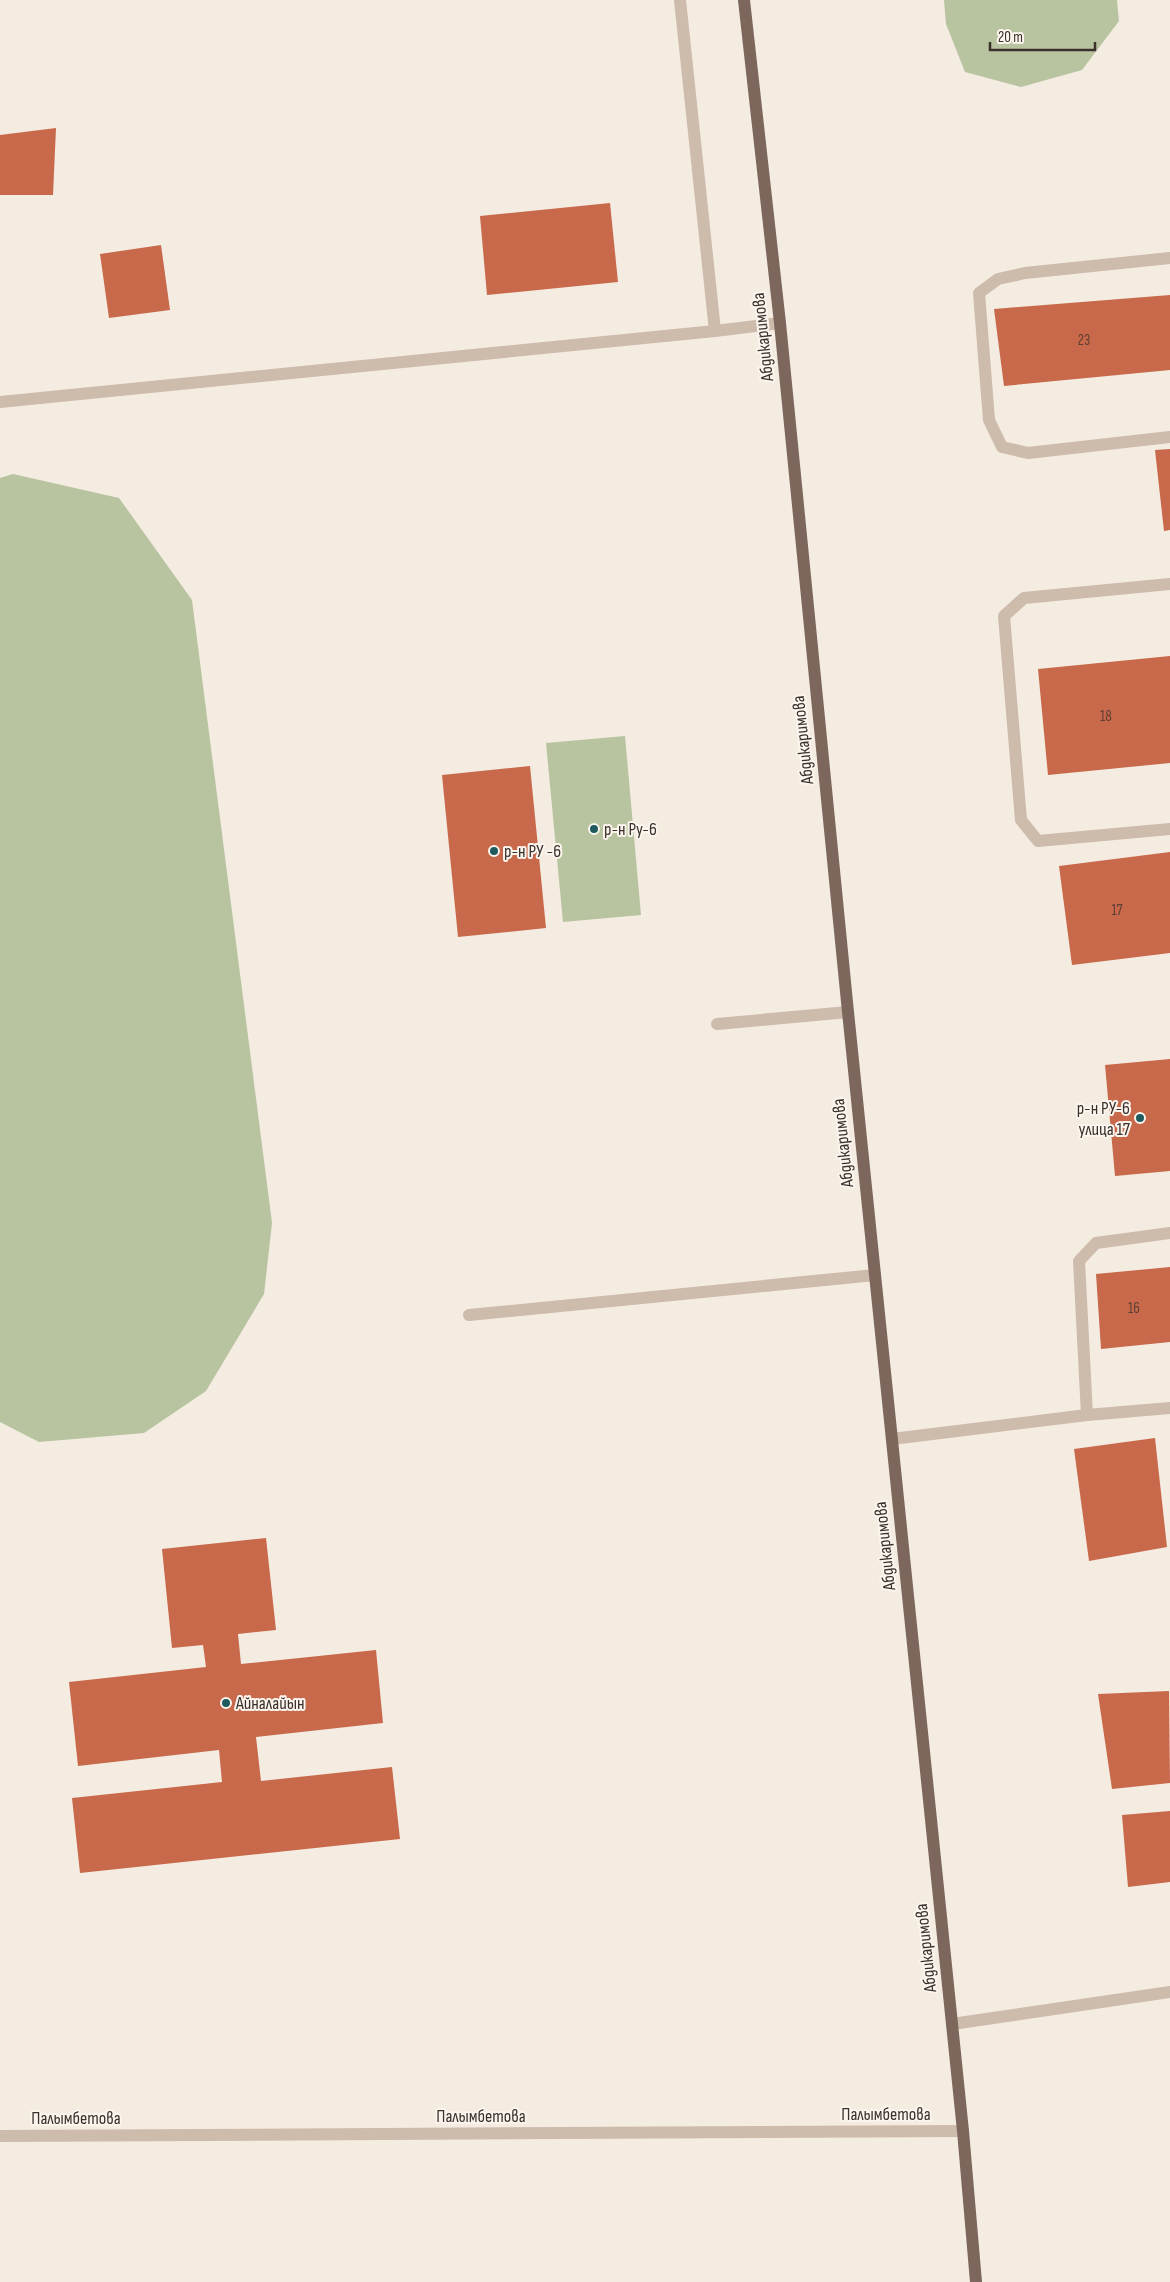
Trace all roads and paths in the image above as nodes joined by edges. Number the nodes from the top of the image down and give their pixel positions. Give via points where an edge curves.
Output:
1 (680, 0) edge
2 (744, 0) edge
3 (1170, 258) edge
4 (780, 322) junction
5 (715, 331) junction
6 (0, 402) edge
7 (1170, 437) edge
8 (1170, 584) edge
9 (1170, 828) edge
10 (848, 1012) junction
11 (717, 1024) dead end
12 (1170, 1233) edge
13 (875, 1275) junction
14 (469, 1315) dead end
15 (1170, 1408) edge
16 (1087, 1415) junction
17 (892, 1439) junction
18 (1170, 1992) edge
19 (952, 2024) junction
20 (963, 2131) junction
21 (0, 2136) edge
22 (976, 2282) edge

1 - 5 street
2 - 4 main road, Абдикаримова
3 - 7 street via 1025,272 998,279 979,292 989,420 1002,447 1028,453
4 - 5 street
4 - 10 main road, Абдикаримова
5 - 6 street
8 - 9 street via 1024,598 1004,616 1021,820 1038,841
10 - 11 street
10 - 13 main road, Абдикаримова
12 - 16 street via 1096,1243 1079,1261
13 - 14 street
13 - 17 main road, Абдикаримова
15 - 16 street
16 - 17 street
17 - 19 main road, Абдикаримова
18 - 19 street
19 - 20 main road, Абдикаримова
20 - 21 street, Палымбетова
20 - 22 main road, Абдикаримова

